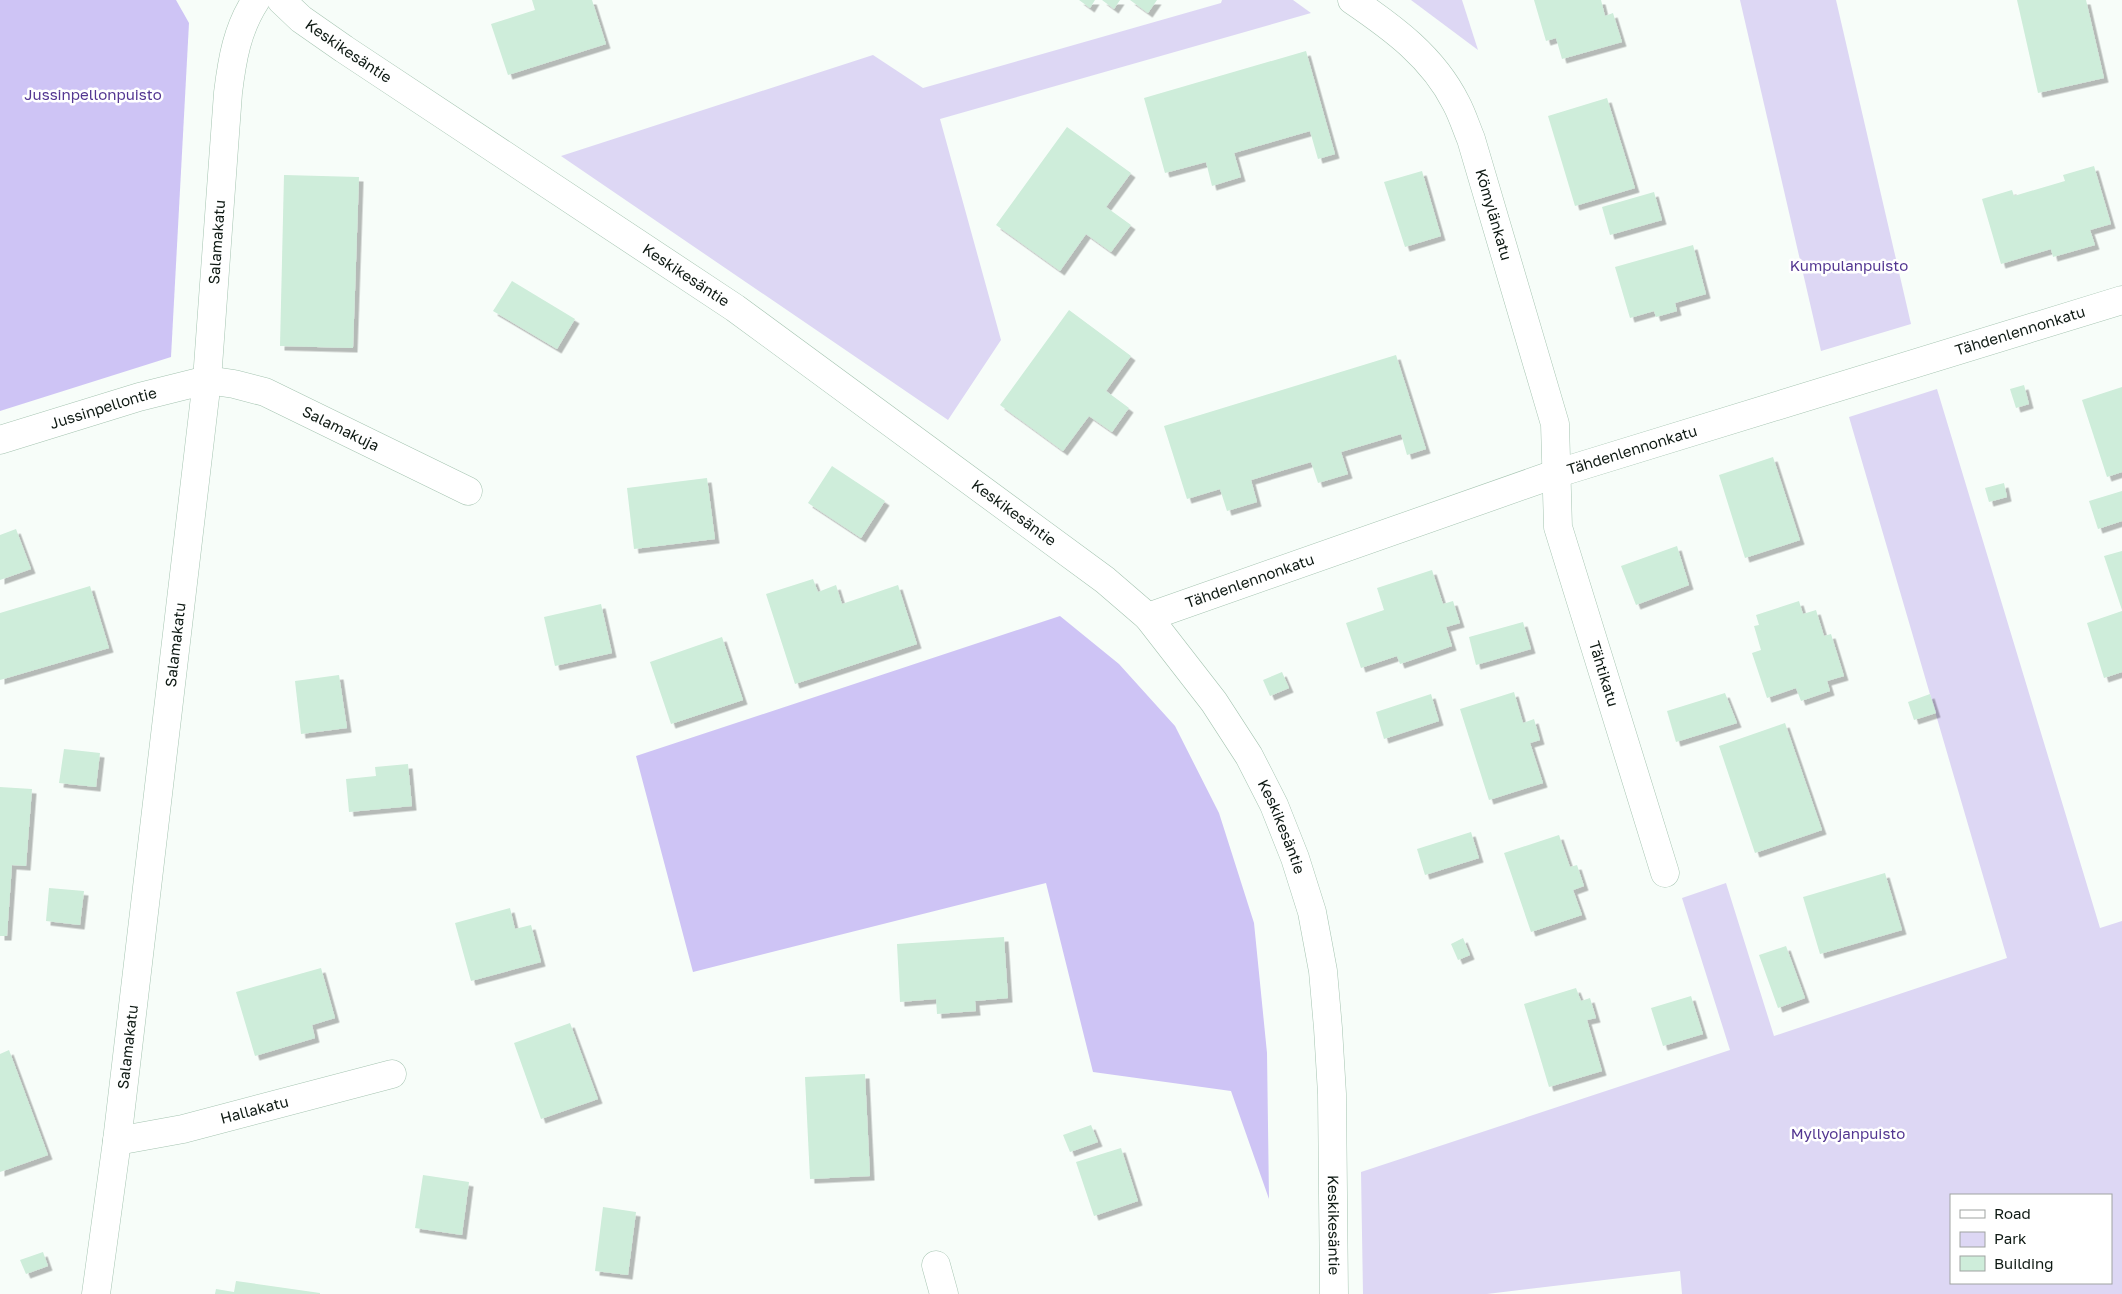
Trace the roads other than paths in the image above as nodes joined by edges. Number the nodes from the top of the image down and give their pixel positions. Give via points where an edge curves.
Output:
1 (256, 0) edge
2 (281, 0) edge
3 (1352, 0) edge
4 (2122, 300) edge
5 (207, 380) junction
6 (0, 440) edge
7 (1558, 473) junction
8 (468, 491) dead end
9 (1148, 617) junction
10 (1665, 873) dead end
11 (392, 1074) dead end
12 (117, 1141) junction
13 (936, 1265) dead end
14 (96, 1294) edge
15 (944, 1294) edge
16 (1334, 1294) edge

1 - 5 street, Salamakatu via 240,30 232,61
2 - 9 street, Keskikesäntie via 301,19 344,49 735,308 1105,580
3 - 7 street, Kömylänkatu via 1420,52 1456,102 1471,139 1555,424
4 - 7 street, Tähdenlennonkatu
5 - 6 street, Jussinpellontie via 139,397
5 - 8 street, Salamakuja via 265,392
5 - 12 street, Salamakatu
7 - 9 street, Tähdenlennonkatu
7 - 10 street, Tähtikatu via 1558,527
9 - 16 street, Keskikesäntie via 1214,702 1249,756 1278,814 1312,912 1323,971 1332,1094
11 - 12 street, Hallakatu via 183,1129
12 - 14 street, Salamakatu
13 - 15 street

